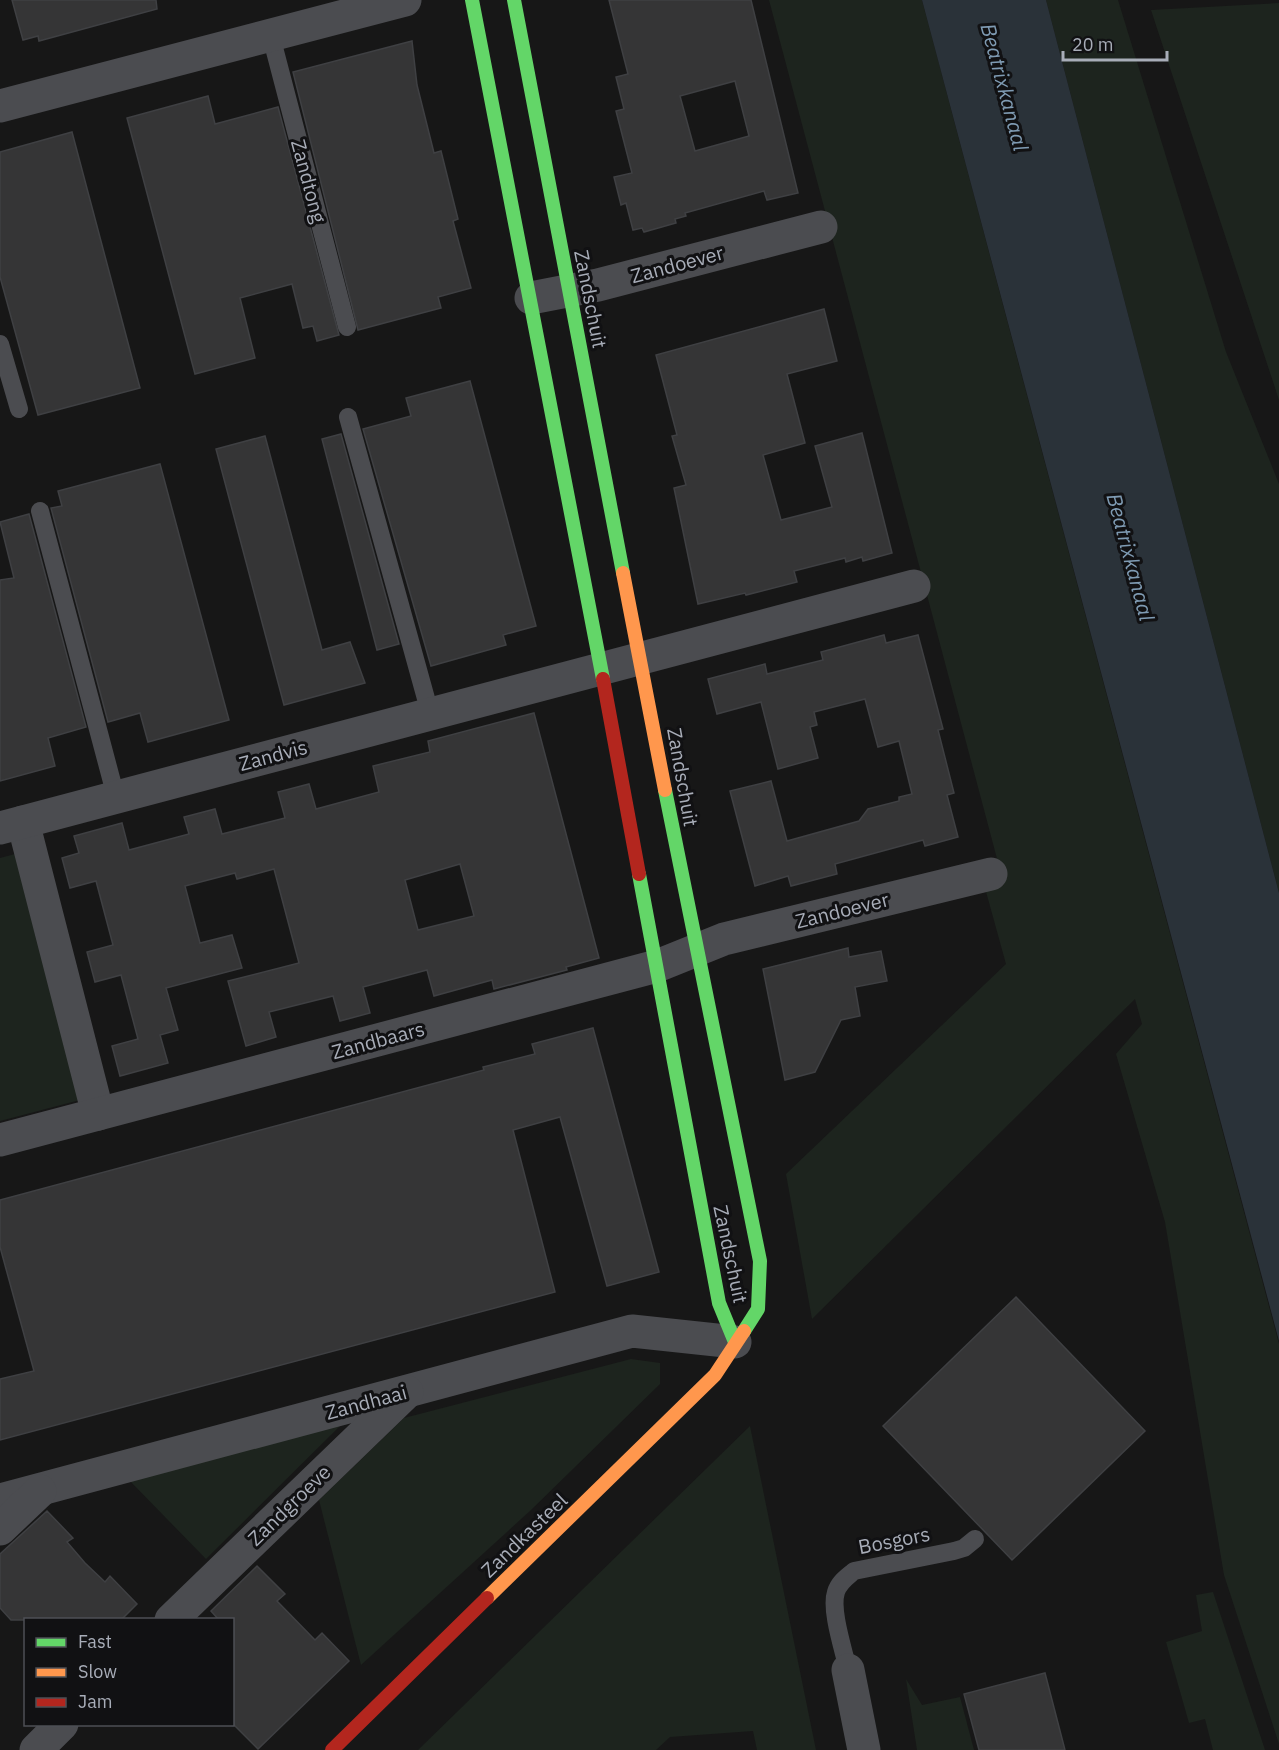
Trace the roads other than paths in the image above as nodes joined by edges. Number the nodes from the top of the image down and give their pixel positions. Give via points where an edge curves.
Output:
1 (405, 0) edge
2 (472, 0) edge
3 (513, 0) edge
4 (270, 36) junction
5 (0, 106) edge
6 (821, 227) dead end
7 (569, 290) junction
8 (531, 298) junction
9 (347, 327) dead end
10 (0, 344) edge
11 (19, 409) dead end
12 (348, 417) dead end
13 (40, 511) dead end
14 (915, 586) dead end
15 (641, 657) junction
16 (599, 668) junction
17 (430, 713) junction
18 (116, 797) junction
19 (11, 825) edge
20 (991, 874) dead end
21 (695, 950) junction
22 (657, 966) junction
23 (98, 1114) junction
24 (0, 1140) edge
25 (735, 1342) junction
26 (408, 1391) junction
27 (42, 1489) junction
28 (0, 1500) edge
29 (0, 1529) edge
30 (975, 1539) dead end
31 (173, 1618) edge
32 (848, 1670) joint
33 (61, 1726) edge
34 (36, 1750) edge
35 (332, 1750) edge
36 (864, 1750) edge

1 - 4 street
2 - 8 street, Zandschuit
3 - 7 street, Zandschuit
4 - 5 street
4 - 9 lane, Zandtong
6 - 7 street, Zandoever
7 - 8 street, Zandoever
7 - 15 street, Zandschuit
8 - 16 street, Zandschuit
10 - 11 lane
12 - 17 lane
13 - 18 lane
14 - 15 street
15 - 16 street, Zandvis
15 - 21 street, Zandschuit
16 - 17 street, Zandvis
16 - 22 street, Zandschuit
17 - 18 street, Zandvis
18 - 19 street, Zandvis
19 - 23 street
20 - 21 street, Zandoever via 724,939
21 - 22 street, Zandoever
21 - 25 street, Zandschuit via 759,1261 758,1309
22 - 23 street, Zandbaars
22 - 25 street, Zandschuit via 719,1303
23 - 24 street, Zandbaars
25 - 26 street, Zandhaai via 632,1331
25 - 35 street, Zandkasteel via 715,1375
26 - 27 street, Zandhaai
26 - 31 street, Zandgroeve
27 - 28 street, Zandhaai
27 - 29 street
30 - 32 lane, Bosgors via 954,1551 854,1571 842,1581 835,1592 835,1608
32 - 36 street
33 - 34 street

